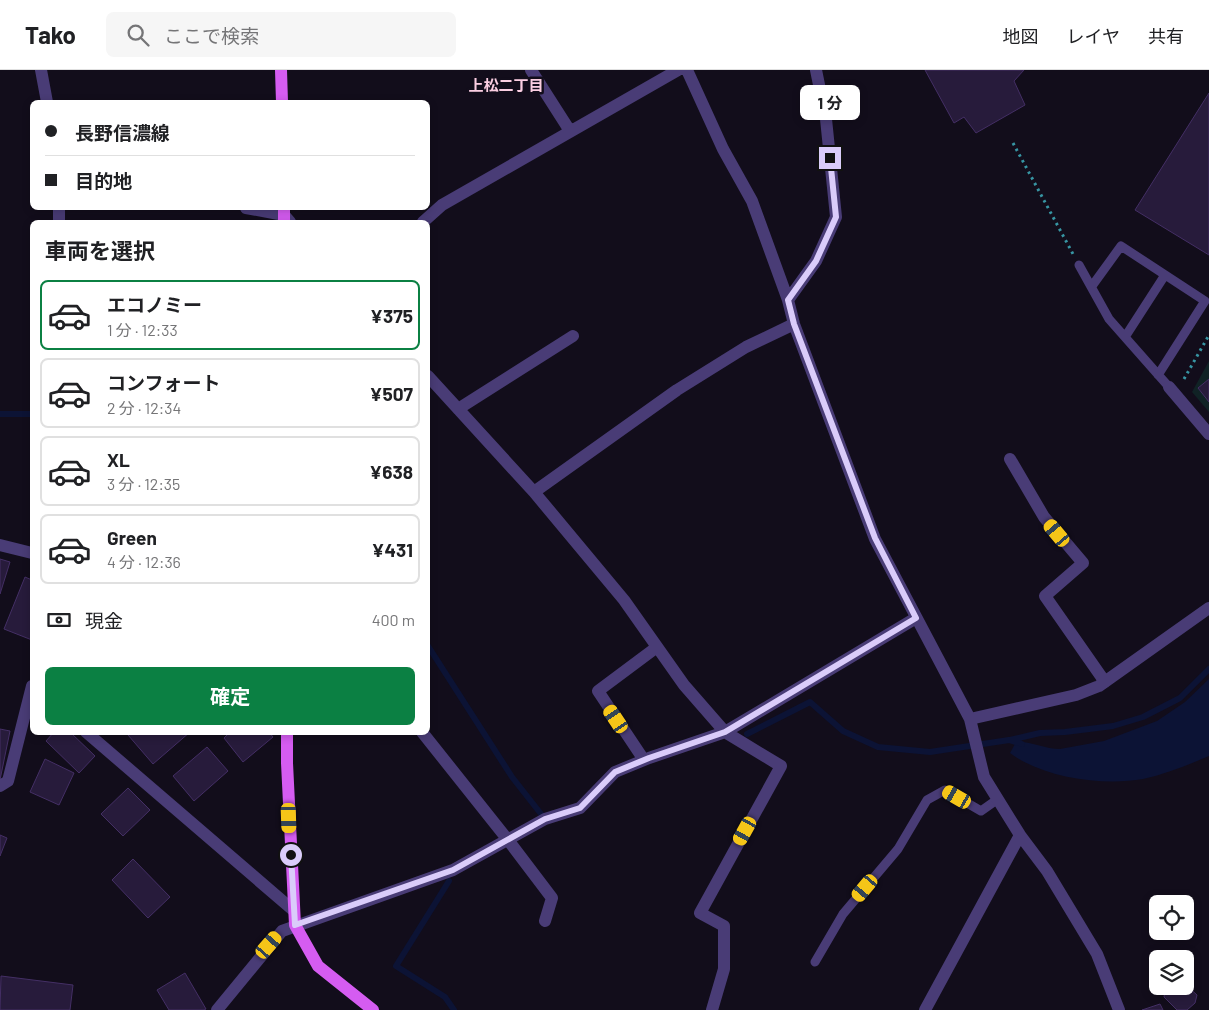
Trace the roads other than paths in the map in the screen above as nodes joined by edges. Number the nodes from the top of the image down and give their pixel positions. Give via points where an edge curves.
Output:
1 (41, 70) edge
2 (281, 70) edge
3 (531, 70) edge
4 (678, 70) edge
5 (688, 70) edge
6 (816, 70) edge
7 (47, 100) edge
8 (282, 100) edge
9 (570, 131) junction
10 (255, 210) edge
11 (286, 217) edge
12 (426, 220) edge
13 (1079, 265) road end
14 (1165, 275) junction
15 (1092, 286) junction
16 (788, 300) junction
17 (794, 324) junction
18 (573, 336) dead end
19 (1125, 337) junction
20 (1158, 375) junction
21 (430, 378) edge
22 (1172, 391) joint
23 (458, 409) junction
24 (1209, 434) edge
25 (1010, 459) dead end
26 (534, 492) junction
27 (0, 545) edge
28 (30, 552) edge
29 (1209, 608) edge
30 (916, 618) junction
31 (657, 647) junction
32 (1105, 682) junction
33 (30, 694) edge
34 (970, 719) junction
35 (725, 732) junction
36 (89, 735) edge
37 (287, 735) edge
38 (424, 735) edge
39 (644, 760) junction
40 (0, 786) edge
41 (998, 799) junction
42 (1020, 835) junction
43 (508, 840) junction
44 (293, 910) junction
45 (545, 921) dead end
46 (295, 925) junction
47 (815, 962) dead end
48 (217, 1010) edge
49 (373, 1010) edge
50 (712, 1010) edge
51 (925, 1010) edge
52 (1119, 1010) edge

1 - 7 street
2 - 8 main road
3 - 9 street
4 - 9 street
5 - 16 street via 752,201
6 - 16 street via 826,119 836,217 816,261
9 - 12 street via 442,205
10 - 11 street
13 - 15 lane
14 - 15 lane via 1120,246
14 - 19 lane
14 - 20 lane via 1205,301
15 - 19 lane via 1109,319
16 - 17 street
17 - 26 street via 746,347 677,390
17 - 30 street via 875,538
18 - 23 street
19 - 20 lane
20 - 22 lane
21 - 23 street
22 - 24 street
23 - 26 street
25 - 32 street via 1044,517 1083,563 1045,596
26 - 31 street via 624,600
27 - 28 street
29 - 32 street
30 - 34 street
30 - 35 street
31 - 35 street via 684,685
31 - 39 street via 598,692
32 - 34 street via 1076,695
33 - 40 street via 8,781
34 - 41 street via 984,777
35 - 39 street
35 - 50 street via 782,766 700,913 724,926 724,969
36 - 44 street
37 - 44 main road
38 - 43 street
39 - 43 street via 615,772 580,808 545,819
41 - 42 street
41 - 47 lane via 981,811 945,790 928,800 898,849 842,914
42 - 51 street
42 - 52 street via 1047,871 1097,954
43 - 45 street via 552,898
43 - 46 street via 453,870
44 - 46 main road
46 - 48 street via 282,931
46 - 49 main road via 318,966

